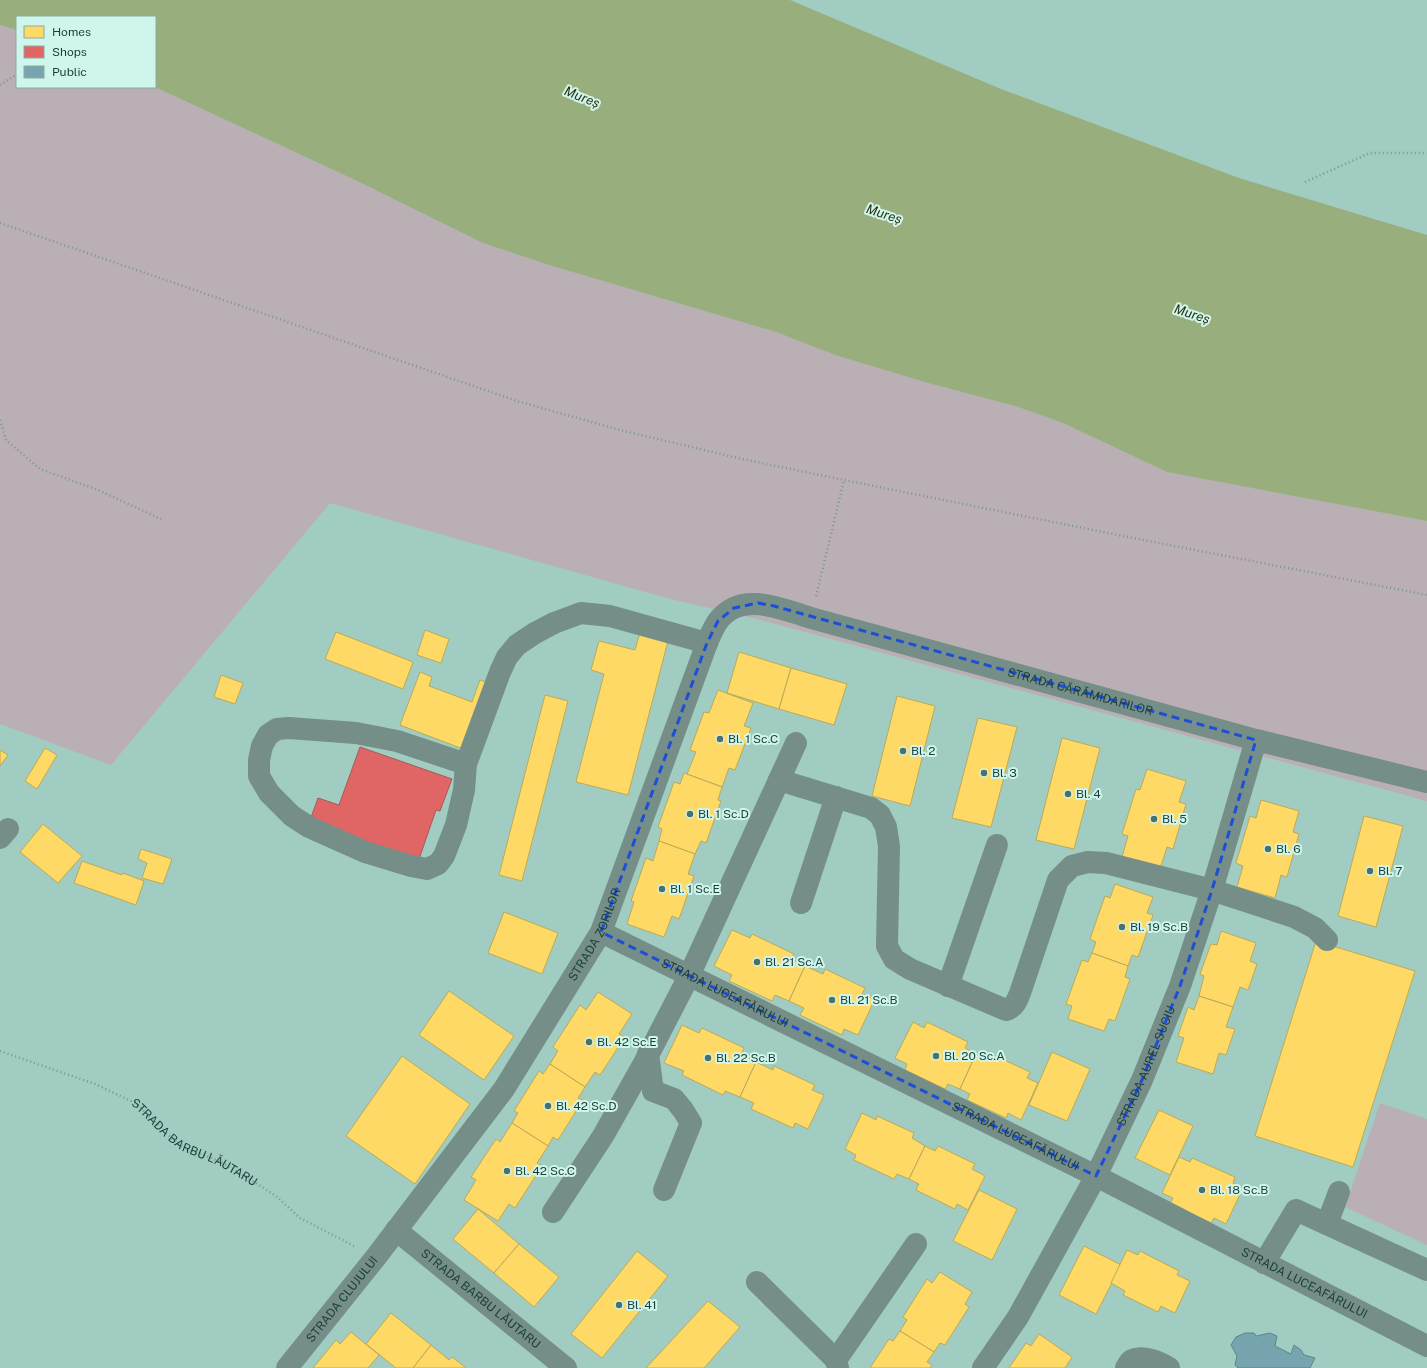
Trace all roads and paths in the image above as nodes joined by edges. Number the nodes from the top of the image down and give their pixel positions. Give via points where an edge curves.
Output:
1 (16, 75) edge
2 (0, 85) edge
3 (1427, 153) edge
4 (1305, 182) dead end
5 (0, 223) edge
6 (0, 420) edge
7 (844, 480) junction
8 (161, 518) dead end
9 (1427, 595) edge
10 (734, 608) joint
11 (811, 618) junction
12 (707, 643) junction
13 (1256, 740) junction
14 (796, 743) dead end
15 (466, 764) junction
16 (779, 780) junction
17 (1427, 782) edge
18 (836, 797) junction
19 (997, 845) dead end
20 (1212, 890) junction
21 (801, 903) dead end
22 (601, 932) junction
23 (1327, 940) dead end
24 (689, 976) junction
25 (948, 986) junction
26 (0, 1051) edge
27 (648, 1054) junction
28 (1096, 1176) junction
29 (664, 1190) dead end
30 (1339, 1192) dead end
31 (553, 1212) dead end
32 (1328, 1224) junction
33 (396, 1230) junction
34 (916, 1244) dead end
35 (376, 1257) junction
36 (1264, 1263) junction
37 (1427, 1270) edge
38 (757, 1282) dead end
39 (1427, 1346) edge
40 (837, 1364) edge
41 (287, 1368) edge
42 (566, 1368) edge
43 (983, 1368) edge
44 (1126, 1368) edge
45 (1169, 1368) edge

1 - 2 path
3 - 4 path via 1370,153
5 - 7 path via 517,401 620,430
6 - 8 path via 6,440 40,469 98,490
7 - 9 path
7 - 11 path
10 - 11 street, STRADA CĂRĂMIDARILOR via 758,603
10 - 12 street, STRADA ZORILOR via 718,621
11 - 13 street, STRADA CĂRĂMIDARILOR
12 - 15 street via 610,616 581,613 554,623 517,645 507,657
12 - 22 street, STRADA ZORILOR
13 - 17 street, STRADA CĂRĂMIDARILOR
13 - 20 street, STRADA AUREL SUCIU
14 - 16 street
15 - 15 street via 464,790 456,825 444,856 438,864 427,869 365,852 309,827 292,816 269,793 259,776 262,746 268,735 277,729 289,728 356,733 396,741
16 - 18 street
16 - 24 street
18 - 21 street
18 - 25 street via 871,808 880,815 886,827 889,846 887,946 894,959
19 - 25 street
20 - 23 street via 1294,917 1315,928
20 - 25 street via 1106,863 1088,862 1072,866 1058,880 1020,993 1011,1009 1006,1010
20 - 28 street, STRADA AUREL SUCIU via 1180,986 1142,1080
22 - 24 street, STRADA LUCEAFĂRULUI
22 - 33 street, STRADA ZORILOR via 504,1089
24 - 27 street
24 - 28 street, STRADA LUCEAFĂRULUI
26 - 35 path, STRADA BARBU LĂUTARU via 95,1084 137,1104 183,1147 219,1161 276,1196 300,1218
27 - 29 street via 653,1091 674,1099 691,1123
27 - 31 street via 603,1136
28 - 36 street, STRADA LUCEAFĂRULUI
28 - 43 street, STRADA AUREL SUCIU via 1018,1317
30 - 32 street
32 - 36 street via 1296,1210
32 - 37 street
33 - 35 street, STRADA CLUJULUI
33 - 42 street, STRADA BARBU LĂUTARU
34 - 40 street
35 - 41 street, STRADA CLUJULUI
36 - 39 street, STRADA LUCEAFĂRULUI
38 - 40 street
44 - 45 street via 1131,1361 1141,1358

